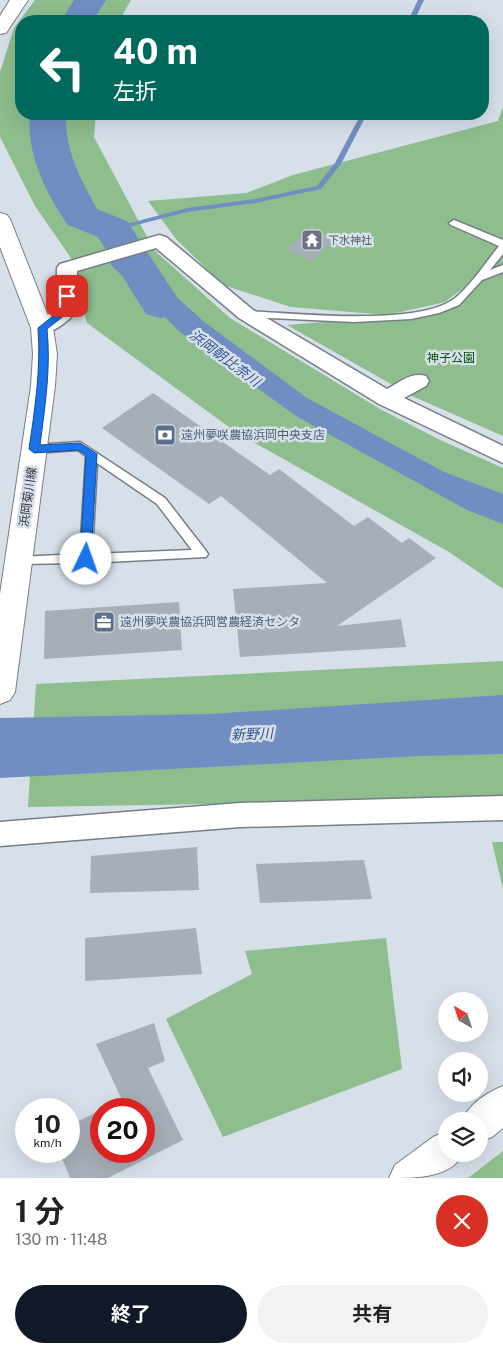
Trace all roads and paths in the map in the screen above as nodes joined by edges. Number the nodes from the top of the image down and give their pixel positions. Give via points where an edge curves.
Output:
1 (20, 0) edge
2 (0, 29) edge
3 (0, 219) edge
4 (454, 223) dead end
5 (503, 246) edge
6 (503, 268) edge
7 (476, 279) junction
8 (246, 314) junction
9 (42, 328) junction
10 (418, 380) dead end
11 (387, 399) junction
12 (34, 449) junction
13 (92, 454) junction
14 (503, 456) edge
15 (86, 559) junction
16 (18, 561) junction
17 (1, 683) edge
18 (503, 808) edge
19 (0, 834) edge
20 (503, 1104) edge
21 (488, 1116) edge
22 (438, 1156) edge
23 (408, 1178) edge

1 - 2 main road
3 - 9 main road, 浜岡菊川線
4 - 5 lane
5 - 7 lane
6 - 7 lane
7 - 8 lane via 456,302 431,313 378,319
8 - 9 street via 159,241 67,268 66,310
8 - 11 street
9 - 12 main road, 浜岡菊川線 via 45,354 43,386
10 - 11 street
11 - 14 street
12 - 13 lane via 80,446
12 - 16 main road, 浜岡菊川線
13 - 15 lane
13 - 15 lane via 161,501 202,554
15 - 16 lane
16 - 17 main road, 浜岡菊川線
18 - 19 street via 240,815
20 - 21 main road
22 - 23 main road

